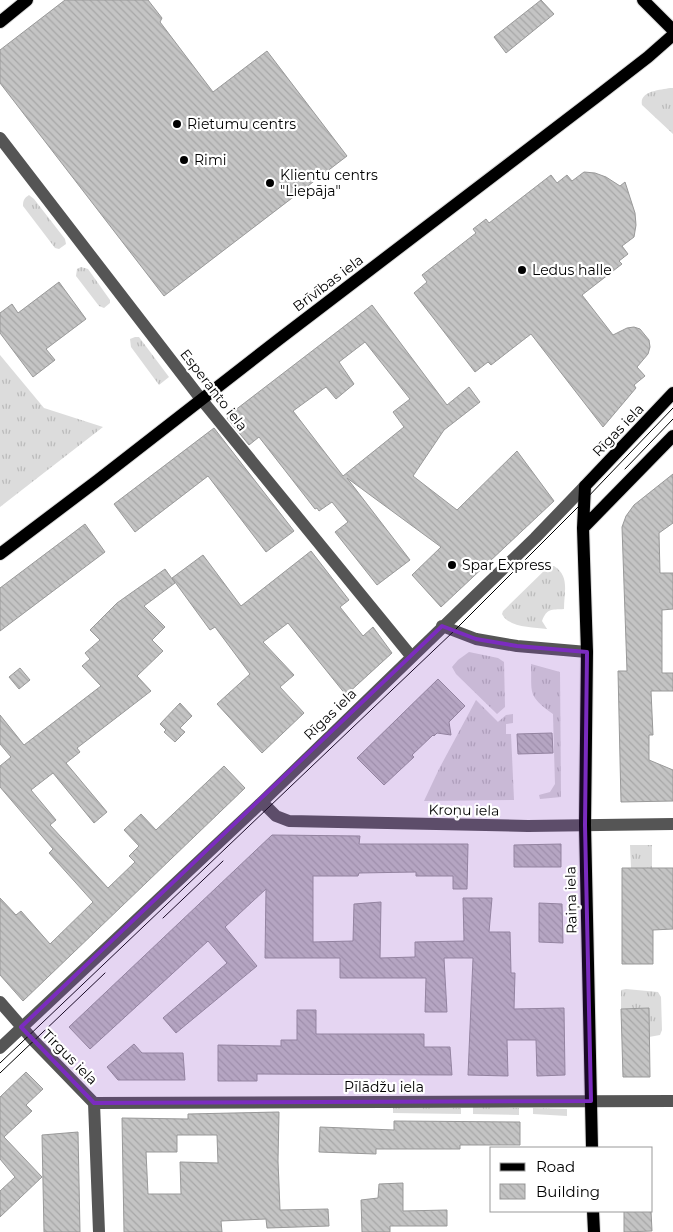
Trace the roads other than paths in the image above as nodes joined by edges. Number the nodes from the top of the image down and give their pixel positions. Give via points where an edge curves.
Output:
1 (27, 0) edge
2 (643, 0) edge
3 (0, 22) edge
4 (673, 30) edge
5 (673, 35) edge
6 (0, 138) edge
7 (673, 393) edge
8 (201, 399) junction
9 (673, 436) edge
10 (585, 486) junction
11 (583, 528) junction
12 (0, 554) edge
13 (442, 626) junction
14 (587, 652) junction
15 (411, 656) junction
16 (262, 802) junction
17 (673, 824) edge
18 (585, 825) junction
19 (0, 1002) edge
20 (21, 1027) junction
21 (0, 1048) edge
22 (591, 1101) junction
23 (673, 1101) edge
24 (94, 1102) junction
25 (592, 1147) edge
26 (593, 1212) edge
27 (99, 1232) edge
28 (594, 1232) edge

1 - 3 main road
2 - 4 main road
5 - 8 main road, Brīvības iela via 606,90
6 - 8 street, Esperanto iela
7 - 10 main road, Rīgas iela
8 - 12 main road, Brīvības iela
8 - 15 street, Esperanto iela
9 - 11 main road
10 - 11 main road, Raiņa iela
10 - 13 street, Rīgas iela
11 - 14 main road, Raiņa iela
13 - 14 street via 476,639
13 - 15 street, Rīgas iela
14 - 18 main road, Raiņa iela
15 - 16 street, Rīgas iela
16 - 18 street, Kroņu iela via 276,816 289,821
16 - 20 street, Rīgas iela
17 - 18 street, Kroņu iela
18 - 22 main road, Raiņa iela
19 - 20 street, Tirgus iela
20 - 21 street, Rīgas iela
20 - 24 street, Tirgus iela
22 - 23 street, Pīlādžu iela
22 - 24 street, Pīlādžu iela
22 - 25 main road, Raiņa iela
24 - 27 street, Tirgus iela
26 - 28 main road

